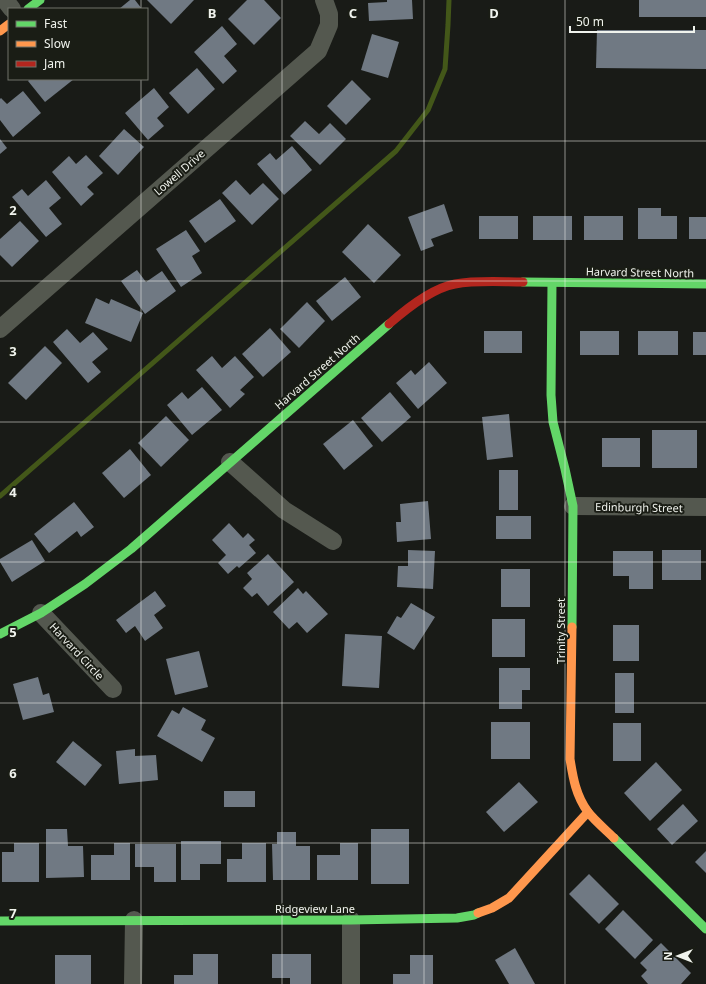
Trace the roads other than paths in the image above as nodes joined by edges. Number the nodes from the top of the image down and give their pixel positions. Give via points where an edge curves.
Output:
1 (5, 0) edge
2 (40, 0) edge
3 (324, 0) edge
4 (11, 8) edge
5 (29, 8) edge
6 (8, 25) edge
7 (0, 31) edge
8 (552, 283) junction
9 (706, 284) edge
10 (0, 329) edge
11 (230, 462) junction
12 (573, 506) junction
13 (706, 507) edge
14 (333, 540) dead end
15 (41, 613) junction
16 (0, 634) edge
17 (113, 689) dead end
18 (588, 812) junction
19 (134, 920) junction
20 (351, 920) junction
21 (0, 921) edge
22 (706, 929) edge
23 (133, 984) edge
24 (351, 984) edge

1 - 4 street
2 - 5 street
3 - 10 street, Lowell Drive via 329,14 329,25 318,51
6 - 7 street
8 - 9 street, Harvard Street North
8 - 11 street, Harvard Street North via 468,282 453,284 433,292 406,309
8 - 12 street, Trinity Street via 553,422
11 - 14 street via 284,510
11 - 15 street, Harvard Street North via 131,549
12 - 13 street, Edinburgh Street
12 - 18 street, Trinity Street via 570,758 577,792
15 - 16 street, Harvard Street North
15 - 17 street, Harvard Circle
18 - 20 street, Ridgeview Lane via 509,898 492,908 457,918
18 - 22 street, Trinity Street
19 - 20 street, Ridgeview Lane
19 - 21 street, Ridgeview Lane
19 - 23 street
20 - 24 street

